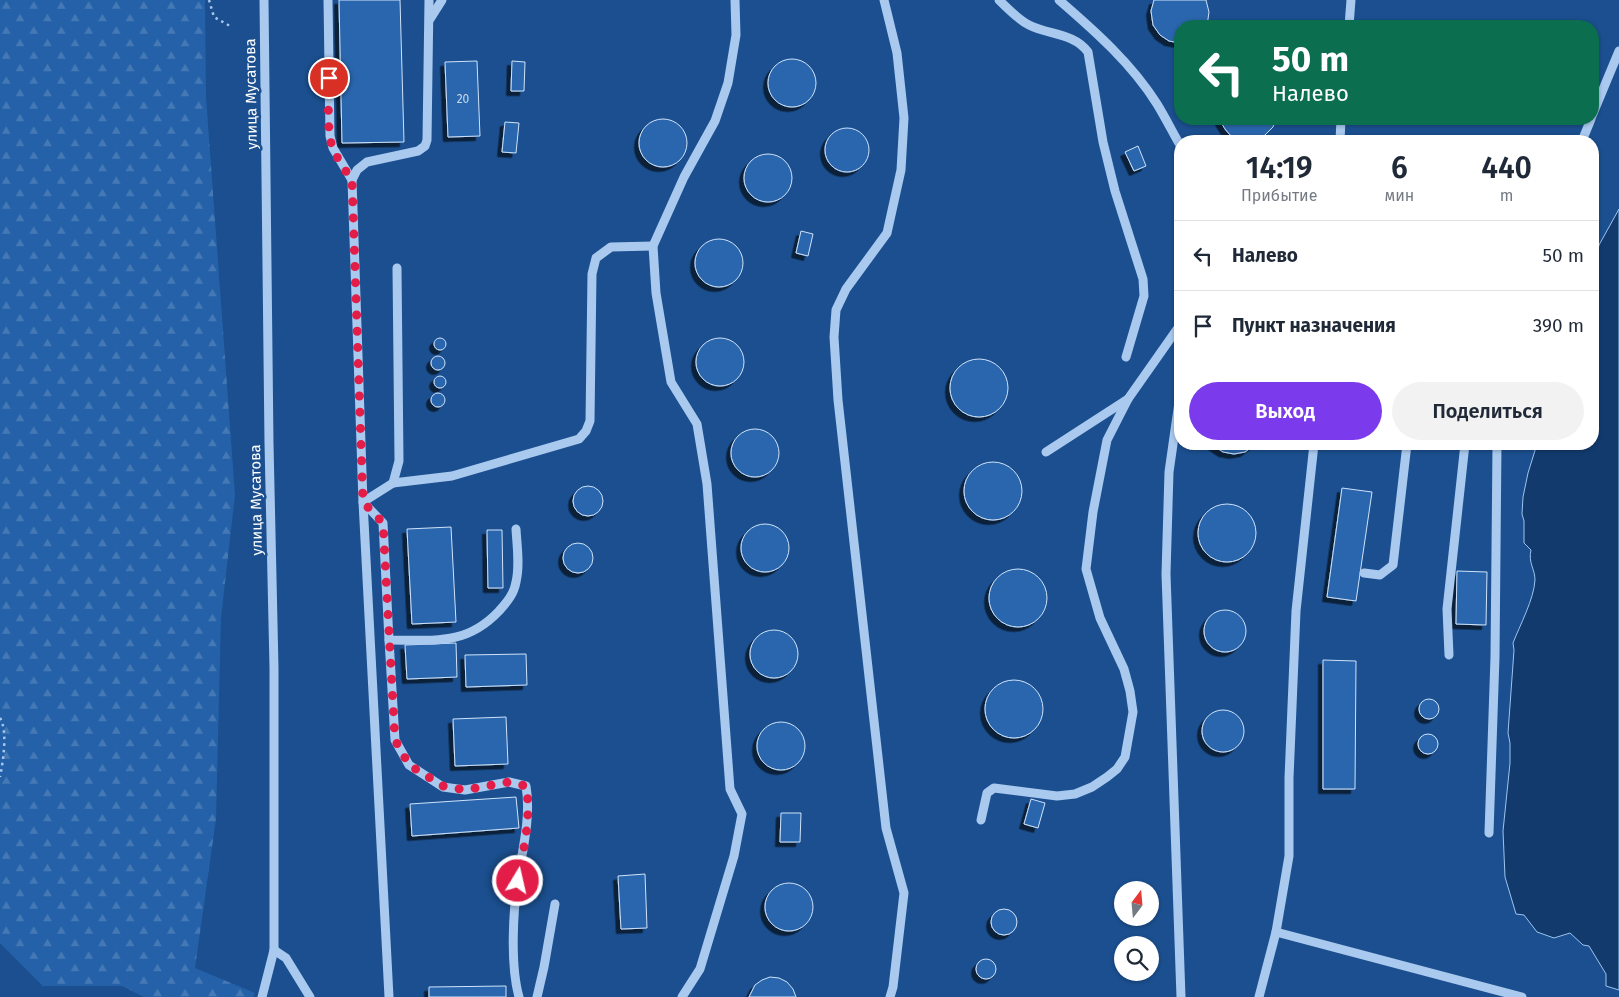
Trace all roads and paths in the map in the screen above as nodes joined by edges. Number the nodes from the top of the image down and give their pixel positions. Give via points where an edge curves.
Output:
1 (209, 0) edge
2 (264, 0) edge
3 (328, 0) edge
4 (429, 0) edge
5 (442, 0) edge
6 (735, 0) edge
7 (884, 0) edge
8 (999, 0) edge
9 (1059, 0) edge
10 (1351, 0) edge
11 (429, 20) junction
12 (1349, 20) edge
13 (230, 26) dead end
14 (1619, 51) edge
15 (1599, 100) edge
16 (1174, 135) edge
17 (352, 180) junction
18 (653, 246) junction
19 (397, 268) dead end
20 (1174, 334) edge
21 (1126, 357) dead end
22 (1128, 400) junction
23 (1174, 437) edge
24 (1313, 450) edge
25 (1406, 450) edge
26 (1464, 450) edge
27 (1497, 450) edge
28 (1046, 452) dead end
29 (393, 483) junction
30 (363, 502) junction
31 (516, 529) dead end
32 (1364, 573) dead end
33 (390, 640) junction
34 (1449, 655) dead end
35 (0, 718) edge
36 (0, 777) edge
37 (981, 820) dead end
38 (1489, 833) dead end
39 (555, 904) dead end
40 (1276, 932) junction
41 (274, 950) junction
42 (262, 997) edge
43 (310, 997) edge
44 (389, 997) edge
45 (519, 997) edge
46 (537, 997) edge
47 (682, 997) edge
48 (890, 997) edge
49 (1180, 997) edge
50 (1259, 997) edge
51 (1522, 997) edge

1 - 13 path via 214,17
2 - 41 street, улица Мусатова via 268,442 274,668
3 - 17 street via 330,136 336,155
4 - 11 street
5 - 11 street
6 - 18 street via 736,35 728,83 715,121 684,177
7 - 48 street via 897,53 904,118 901,170 887,233 843,296 836,310 834,337 838,400 886,828 904,893
8 - 21 street via 1028,24 1074,39 1088,52 1115,192 1143,278 1144,296
9 - 16 street via 1126,64 1156,103
10 - 12 street
11 - 17 street via 425,146 418,151 366,162
14 - 15 street
17 - 30 street
18 - 29 street via 611,247 596,258 592,274 590,421 579,439 452,476
18 - 47 street via 656,293 671,382 697,424 708,484 730,789 742,814 734,856 700,969
19 - 29 street via 399,461
20 - 22 street
22 - 28 street
22 - 37 street via 1107,440 1086,569 1100,618 1124,669 1130,691 1133,712 1125,757 1107,777 1075,794 1057,796 994,788 987,792
23 - 49 street via 1169,472 1166,574
24 - 40 street via 1296,612 1289,856
25 - 32 street via 1393,565 1380,575
26 - 34 street via 1447,609
27 - 38 street
29 - 30 street
30 - 33 street via 383,523
30 - 44 street
31 - 33 street via 517,581 512,596 488,623 471,633 444,640
33 - 45 street via 395,740 409,765 443,786 465,790 509,782 526,786 529,801 514,933 515,982
35 - 36 path via 3,724
39 - 46 street
40 - 50 street
40 - 51 street
41 - 42 street, улица Мусатова
41 - 43 street via 286,958

